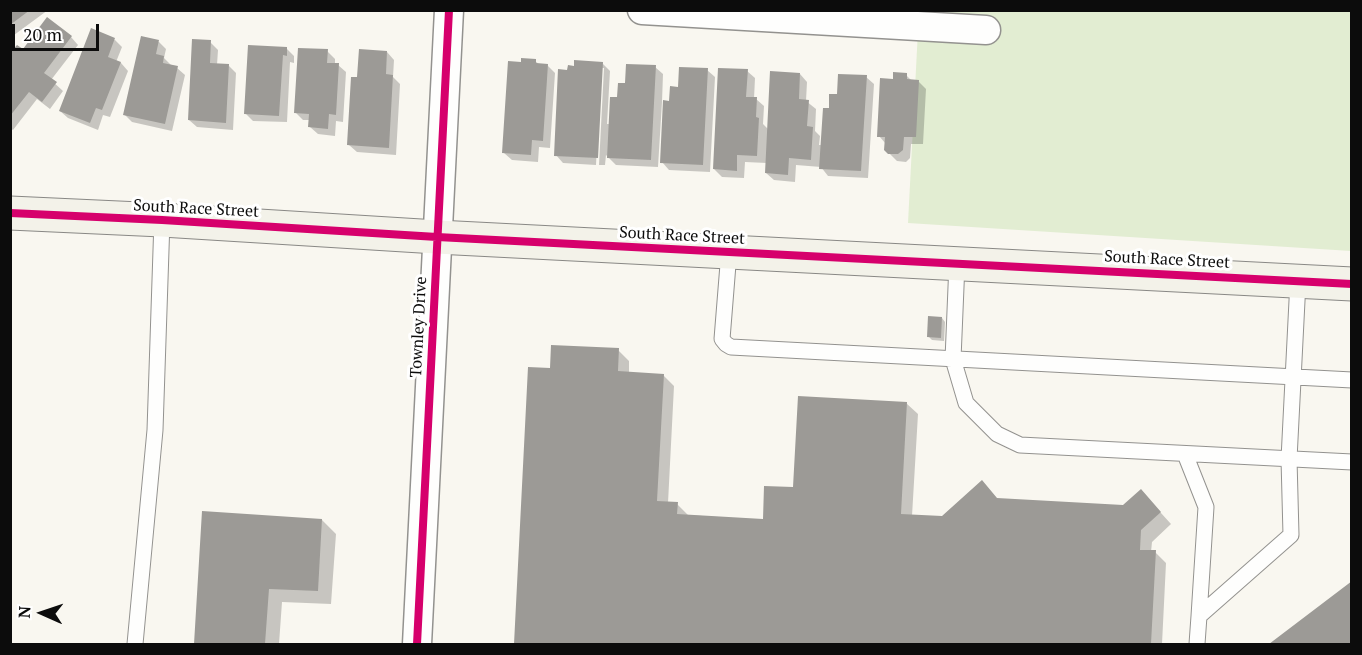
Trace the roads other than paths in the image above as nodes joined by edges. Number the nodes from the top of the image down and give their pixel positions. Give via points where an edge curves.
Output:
1 (449, 10) edge
2 (642, 10) edge
3 (986, 30) dead end
4 (10, 213) edge
5 (162, 220) junction
6 (437, 237) junction
7 (729, 252) junction
8 (957, 263) junction
9 (1298, 281) junction
10 (1352, 284) edge
11 (952, 359) junction
12 (1294, 377) junction
13 (1352, 380) edge
14 (1185, 454) junction
15 (1289, 459) junction
16 (1352, 462) edge
17 (1198, 616) junction
18 (135, 645) edge
19 (417, 645) edge
20 (1197, 645) edge

1 - 6 street, Townley Drive
2 - 3 street
4 - 5 street, South Race Street
5 - 6 street, South Race Street
5 - 18 lane via 155,430
6 - 7 street, South Race Street
6 - 19 street, Townley Drive
7 - 8 street, South Race Street
7 - 11 lane via 722,339 731,347
8 - 9 street, South Race Street
8 - 11 lane
9 - 10 street, South Race Street
9 - 12 lane
11 - 12 lane
11 - 14 lane via 966,403 997,434 1020,445
12 - 13 lane
12 - 15 lane
14 - 15 lane
14 - 17 lane via 1206,507
15 - 16 lane
15 - 17 lane via 1291,535
17 - 20 lane

